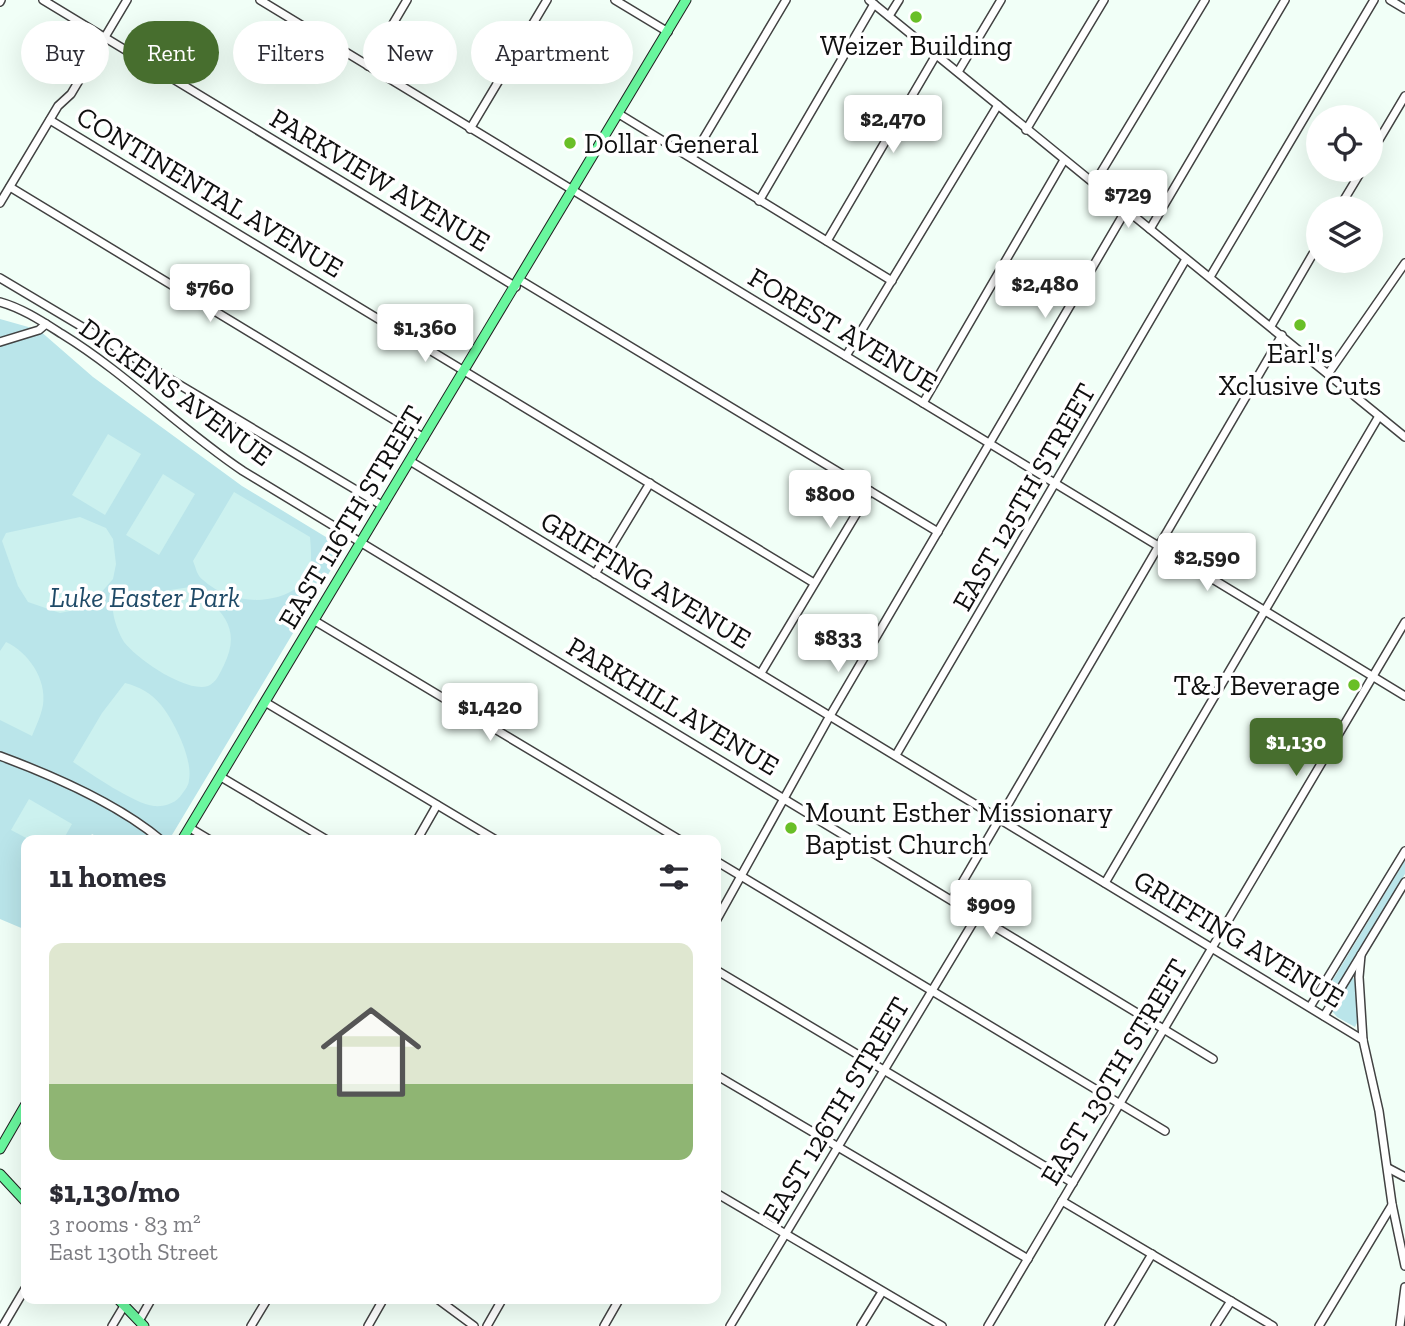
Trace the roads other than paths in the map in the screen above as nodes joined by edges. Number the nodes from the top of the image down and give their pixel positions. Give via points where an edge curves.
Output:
1 (43, 0) edge
2 (127, 0) edge
3 (407, 0) edge
4 (547, 0) edge
5 (615, 0) edge
6 (687, 0) edge
7 (786, 0) edge
8 (898, 0) edge
9 (1001, 0) edge
10 (1104, 0) edge
11 (1205, 0) edge
12 (1285, 0) edge
13 (1374, 0) edge
14 (1390, 0) edge
15 (265, 1) edge
16 (872, 2) edge
17 (1405, 9) edge
18 (889, 16) junction
19 (78, 21) edge
20 (395, 21) edge
21 (109, 30) edge
22 (668, 32) junction
23 (109, 39) edge
24 (936, 55) junction
25 (363, 63) edge
26 (958, 72) junction
27 (77, 84) edge
28 (397, 84) edge
29 (1405, 96) edge
30 (998, 105) junction
31 (619, 114) junction
32 (50, 120) junction
33 (470, 129) junction
34 (1026, 130) junction
35 (1383, 133) edge
36 (692, 158) junction
37 (1064, 160) junction
38 (1094, 184) junction
39 (10, 187) junction
40 (573, 191) junction
41 (759, 201) junction
42 (0, 203) edge
43 (1126, 210) junction
44 (1150, 229) junction
45 (827, 241) junction
46 (1186, 259) junction
47 (1405, 263) edge
48 (1306, 265) edge
49 (1210, 277) junction
50 (0, 278) edge
51 (892, 281) junction
52 (518, 283) junction
53 (0, 302) edge
54 (46, 324) junction
55 (1270, 326) junction
56 (1282, 335) junction
57 (0, 342) edge
58 (846, 356) junction
59 (464, 372) junction
60 (1328, 374) junction
61 (923, 404) junction
62 (1379, 416) junction
63 (1404, 432) edge
64 (424, 438) junction
65 (989, 443) junction
66 (410, 461) junction
67 (650, 483) junction
68 (1057, 484) junction
69 (870, 491) junction
70 (383, 506) junction
71 (938, 532) junction
72 (362, 541) junction
73 (1159, 548) junction
74 (596, 574) junction
75 (814, 583) junction
76 (1264, 611) junction
77 (315, 621) junction
78 (1405, 622) edge
79 (761, 673) junction
80 (1373, 676) junction
81 (1405, 696) edge
82 (265, 702) junction
83 (830, 715) junction
84 (896, 755) junction
85 (0, 756) edge
86 (221, 777) junction
87 (783, 797) junction
88 (437, 805) junction
89 (999, 818) junction
90 (190, 828) junction
91 (153, 835) edge
92 (185, 835) edge
93 (202, 835) edge
94 (319, 835) edge
95 (420, 835) edge
96 (488, 835) edge
97 (672, 835) edge
98 (1405, 851) edge
99 (721, 864) edge
100 (740, 876) junction
101 (1405, 882) edge
102 (1105, 883) junction
103 (952, 900) junction
104 (721, 911) edge
105 (977, 916) junction
106 (1212, 948) junction
107 (1361, 955) junction
108 (721, 973) edge
109 (932, 991) junction
110 (1310, 1007) junction
111 (1324, 1016) junction
112 (1164, 1029) junction
113 (1363, 1040) junction
114 (1213, 1059) dead end
115 (884, 1068) junction
116 (721, 1078) edge
117 (1120, 1104) junction
118 (21, 1113) edge
119 (1166, 1131) dead end
120 (837, 1147) junction
121 (0, 1149) edge
122 (1388, 1168) junction
123 (0, 1174) edge
124 (1405, 1177) edge
125 (1073, 1183) junction
126 (721, 1196) edge
127 (21, 1197) edge
128 (1062, 1202) junction
129 (1392, 1204) junction
130 (786, 1234) junction
131 (1152, 1254) junction
132 (1028, 1259) junction
133 (1405, 1266) edge
134 (1405, 1287) edge
135 (882, 1292) junction
136 (21, 1295) edge
137 (1231, 1301) junction
138 (120, 1304) edge
139 (123, 1304) edge
140 (149, 1304) edge
141 (264, 1304) edge
142 (381, 1304) edge
143 (444, 1304) edge
144 (500, 1304) edge
145 (617, 1304) edge
146 (141, 1324) edge
147 (3, 1326) edge
148 (112, 1326) edge
149 (251, 1326) edge
150 (368, 1326) edge
151 (474, 1326) edge
152 (487, 1326) edge
153 (604, 1326) edge
154 (730, 1326) edge
155 (861, 1326) edge
156 (942, 1326) edge
157 (988, 1326) edge
158 (1109, 1326) edge
159 (1215, 1326) edge
160 (1273, 1326) edge
161 (1319, 1326) edge
162 (1400, 1326) edge

1 - 19 street, PARKVIEW AVENUE
2 - 21 street
3 - 20 street
4 - 33 street
5 - 22 street
6 - 22 main road, EAST 116TH STREET
7 - 36 street
8 - 18 street
9 - 26 street
10 - 34 street
11 - 38 street
12 - 44 street
13 - 49 street
14 - 17 street
15 - 25 street, FOREST AVENUE
16 - 18 street
16 - 41 street
18 - 24 street
22 - 31 main road, EAST 116TH STREET
23 - 52 street, PARKVIEW AVENUE
24 - 26 street
24 - 45 street
26 - 30 street
27 - 32 street
28 - 33 street, FOREST AVENUE
29 - 35 street
30 - 34 street
30 - 51 street
31 - 36 street
31 - 40 main road, EAST 116TH STREET
32 - 39 street
32 - 59 street, CONTINENTAL AVENUE
33 - 40 street, FOREST AVENUE
34 - 37 street
36 - 41 street
37 - 38 street
37 - 61 street
38 - 43 street
39 - 42 street
39 - 64 street
40 - 52 main road, EAST 116TH STREET
40 - 58 street, FOREST AVENUE
41 - 45 street
43 - 44 street
43 - 65 street
44 - 46 street
45 - 51 street
46 - 49 street
46 - 68 street, EAST 125TH STREET
47 - 60 street
48 - 55 street
49 - 55 street
50 - 70 street
51 - 58 street
52 - 59 main road, EAST 116TH STREET
52 - 69 street, PARKVIEW AVENUE
53 - 54 street, DICKENS AVENUE
54 - 57 street
54 - 72 street, DICKENS AVENUE via 106,363 215,453
55 - 56 street
56 - 60 street
56 - 73 street
58 - 61 street, FOREST AVENUE
59 - 64 main road, EAST 116TH STREET
59 - 67 street, CONTINENTAL AVENUE
60 - 62 street
61 - 65 street, FOREST AVENUE
62 - 63 street
62 - 76 street
64 - 66 main road, EAST 116TH STREET
65 - 68 street, FOREST AVENUE
65 - 71 street
66 - 70 main road, EAST 116TH STREET
66 - 74 street, GRIFFING AVENUE
67 - 74 street
67 - 75 street, CONTINENTAL AVENUE
68 - 73 street, FOREST AVENUE
68 - 84 street, EAST 125TH STREET
69 - 71 street, PARKVIEW AVENUE
69 - 75 street
70 - 72 main road, EAST 116TH STREET
71 - 83 street
72 - 77 main road, EAST 116TH STREET
72 - 87 street, PARKHILL AVENUE
73 - 76 street, FOREST AVENUE
73 - 89 street
74 - 79 street, GRIFFING AVENUE
75 - 79 street
76 - 80 street, FOREST AVENUE
76 - 102 street
77 - 82 main road, EAST 116TH STREET
77 - 97 street
78 - 80 street, EAST 130TH STREET
79 - 83 street, GRIFFING AVENUE
80 - 81 street, FOREST AVENUE
80 - 106 street, EAST 130TH STREET
82 - 86 main road, EAST 116TH STREET
82 - 88 street
83 - 84 street, GRIFFING AVENUE
83 - 87 street
84 - 89 street, GRIFFING AVENUE
85 - 91 street via 57,778
86 - 90 main road, EAST 116TH STREET
86 - 94 street
87 - 100 street
87 - 103 street, PARKHILL AVENUE
88 - 95 street
88 - 96 street
89 - 102 street, GRIFFING AVENUE
89 - 103 street
90 - 92 main road, EAST 116TH STREET
90 - 93 street
98 - 110 street
99 - 100 street
100 - 104 street
100 - 109 street
101 - 107 street
102 - 106 street, GRIFFING AVENUE
103 - 105 street, PARKHILL AVENUE
105 - 109 street, EAST 126TH STREET
105 - 112 street, PARKHILL AVENUE
106 - 110 street, GRIFFING AVENUE
106 - 112 street, EAST 130TH STREET
107 - 111 street
107 - 113 street
108 - 115 street
109 - 115 street, EAST 126TH STREET
109 - 117 street
110 - 111 street, GRIFFING AVENUE
111 - 113 street, GRIFFING AVENUE
112 - 114 street, PARKHILL AVENUE
112 - 117 street, EAST 130TH STREET
113 - 122 street
115 - 120 street, EAST 126TH STREET
115 - 125 street
116 - 120 street
117 - 119 street
117 - 125 street, EAST 130TH STREET
118 - 121 main road
120 - 130 street, EAST 126TH STREET
120 - 132 street
122 - 124 street
122 - 129 street
123 - 127 main road
125 - 128 street, EAST 130TH STREET
126 - 130 street
128 - 131 street
128 - 132 street, EAST 130TH STREET
129 - 133 street
129 - 161 street
130 - 135 street
130 - 154 street, EAST 126TH STREET
131 - 137 street
131 - 158 street
132 - 157 street, EAST 130TH STREET
134 - 162 street
135 - 155 street
135 - 156 street
136 - 147 street
137 - 159 street
137 - 160 street
138 - 148 street
139 - 146 main road
140 - 146 street
141 - 149 street
142 - 150 street
143 - 151 street
144 - 152 street
145 - 153 street

